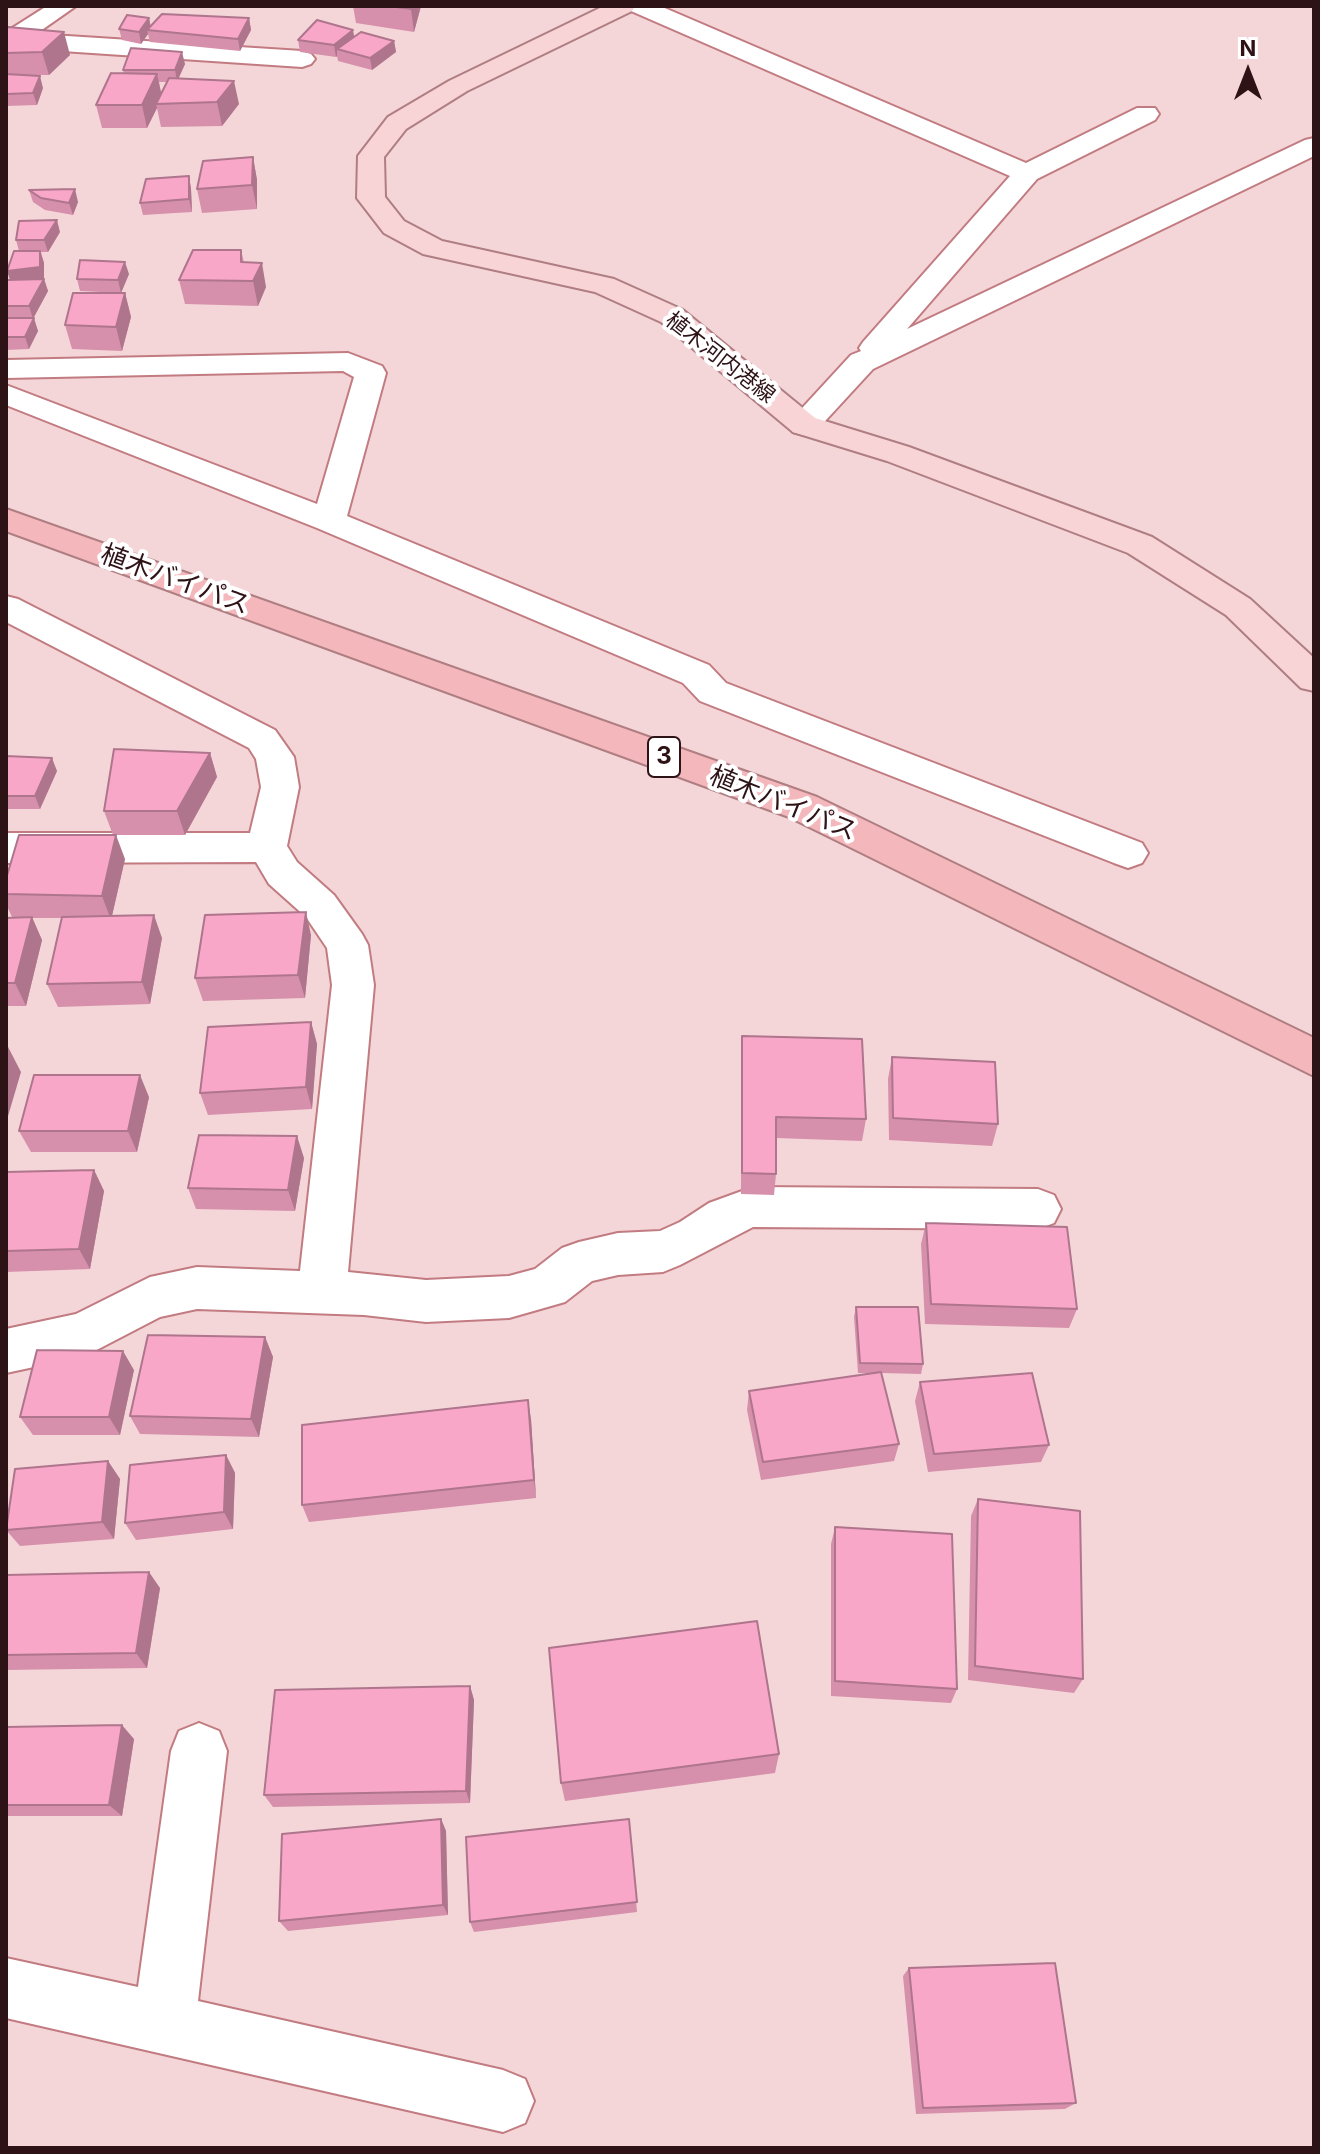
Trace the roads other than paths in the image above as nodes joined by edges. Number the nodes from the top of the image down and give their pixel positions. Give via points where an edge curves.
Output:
1 (64, 6) edge
2 (623, 6) edge
3 (640, 6) edge
4 (8, 42) edge
5 (302, 59) dead end
6 (1146, 114) dead end
7 (1314, 146) edge
8 (1027, 173) junction
9 (862, 362) junction
10 (6, 369) edge
11 (6, 394) edge
12 (804, 425) junction
13 (6, 519) edge
14 (329, 521) junction
15 (6, 607) edge
16 (1314, 679) edge
17 (267, 847) junction
18 (6, 848) edge
19 (1128, 853) dead end
20 (1306, 1053) edge
21 (1038, 1209) dead end
22 (322, 1293) junction
23 (6, 1351) edge
24 (199, 1751) dead end
25 (6, 1988) edge
26 (164, 2025) junction
27 (503, 2101) dead end

1 - 4 street
2 - 12 main road, 植木河内港線 via 458,86 397,123 371,156 371,198 394,227 433,248 604,285 672,316
3 - 8 street
4 - 5 street
6 - 8 street
7 - 9 street
8 - 9 street
9 - 12 street
10 - 14 street via 348,362 371,373
11 - 14 street
12 - 16 main road, 植木河内港線 via 898,454 1140,545 1238,607
13 - 20 highway, 植木バイパス / 3 via 803,807
14 - 19 street via 696,674 713,692
15 - 17 street via 262,739 275,757 280,787
17 - 18 street
17 - 22 street via 283,873 320,906 347,945 353,985
21 - 22 street via 753,1207 663,1251 579,1263 548,1287 509,1297 426,1301
22 - 23 street via 197,1288 150,1298 85,1334
24 - 26 street
25 - 26 street
26 - 27 street

